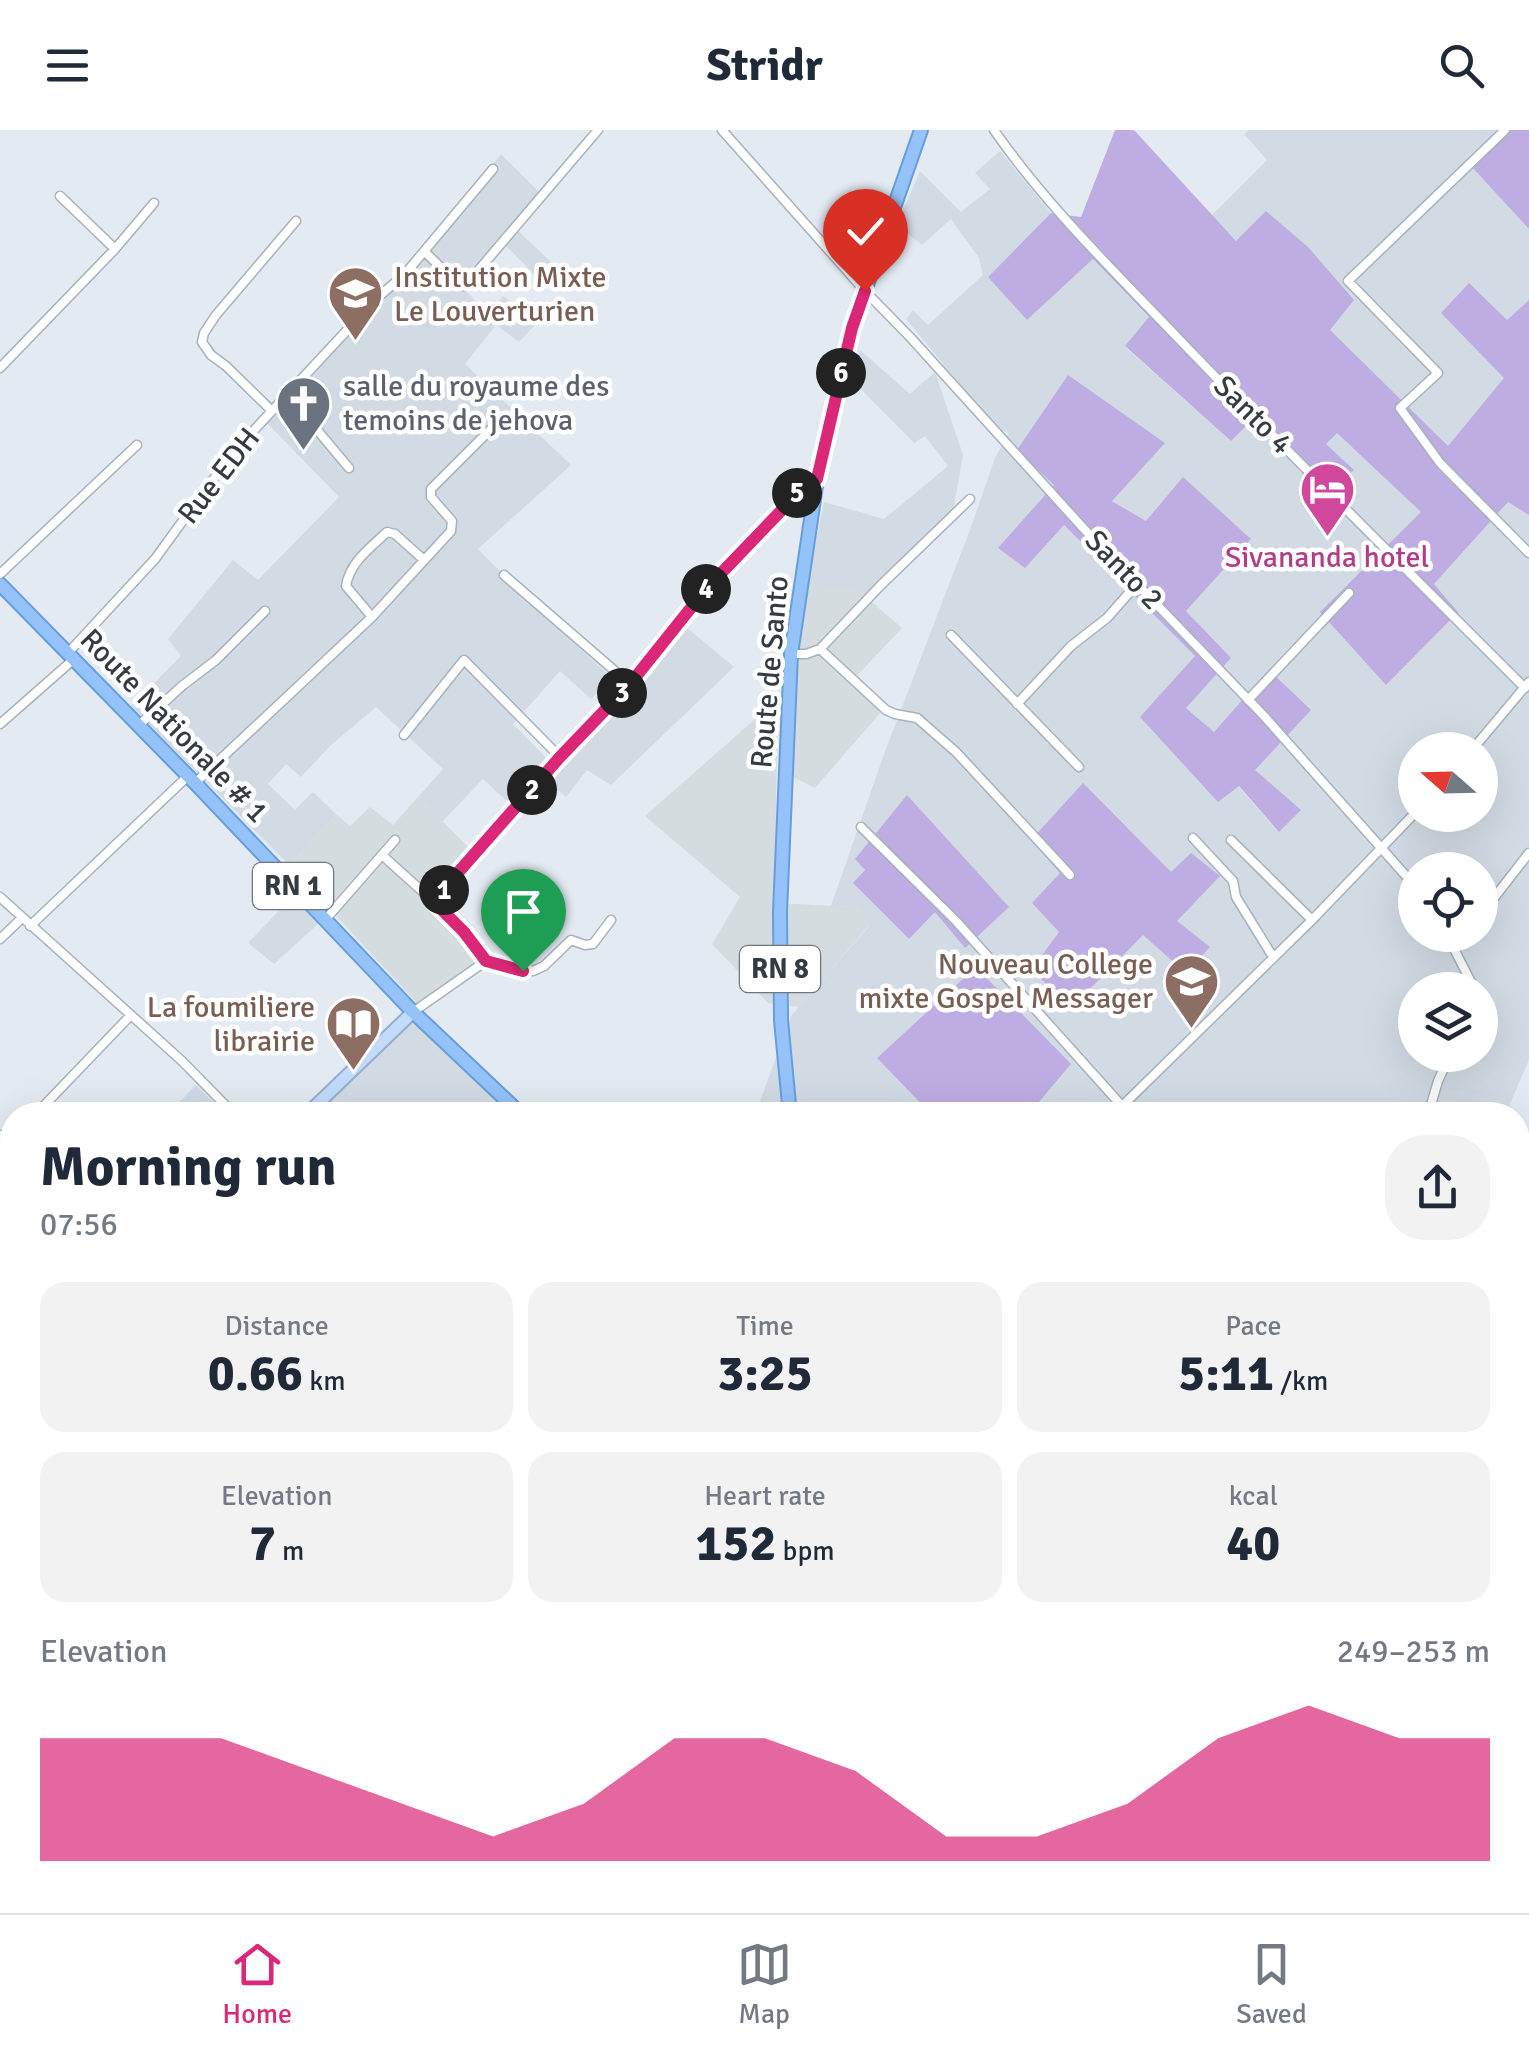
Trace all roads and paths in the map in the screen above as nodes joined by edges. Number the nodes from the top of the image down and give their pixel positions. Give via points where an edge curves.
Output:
1 (598, 130) edge
2 (722, 130) edge
3 (922, 130) edge
4 (994, 130) edge
5 (1505, 130) edge
6 (493, 169) dead end
7 (60, 196) dead end
8 (154, 203) dead end
9 (296, 221) dead end
10 (115, 249) junction
11 (425, 252) junction
12 (865, 291) junction
13 (0, 368) edge
14 (287, 394) junction
15 (272, 411) junction
16 (504, 416) dead end
17 (137, 445) dead end
18 (349, 468) dead end
19 (817, 479) junction
20 (970, 500) dead end
21 (1529, 553) edge
22 (424, 560) junction
23 (0, 574) edge
24 (504, 574) dead end
25 (0, 584) edge
26 (1137, 584) junction
27 (1349, 593) dead end
28 (265, 611) dead end
29 (372, 617) junction
30 (951, 635) dead end
31 (820, 649) junction
32 (791, 654) junction
33 (71, 656) junction
34 (630, 684) junction
35 (1527, 685) edge
36 (1248, 700) junction
37 (1017, 704) junction
38 (0, 724) edge
39 (139, 725) junction
40 (1487, 732) edge
41 (404, 735) dead end
42 (560, 757) junction
43 (1079, 768) dead end
44 (192, 780) junction
45 (862, 827) dead end
46 (1398, 832) edge
47 (1194, 838) dead end
48 (395, 840) dead end
49 (1231, 840) dead end
50 (1382, 849) junction
51 (1529, 853) edge
52 (382, 855) junction
53 (1398, 867) edge
54 (1070, 876) dead end
55 (1498, 893) edge
56 (0, 897) edge
57 (433, 901) junction
58 (22, 918) junction
59 (325, 920) junction
60 (610, 920) dead end
61 (1312, 920) junction
62 (30, 926) junction
63 (0, 938) edge
64 (1272, 957) junction
65 (486, 961) junction
66 (413, 1012) junction
67 (130, 1016) junction
68 (1442, 1072) edge
69 (47, 1102) edge
70 (222, 1102) edge
71 (320, 1102) edge
72 (508, 1102) edge
73 (789, 1102) edge
74 (1118, 1102) edge
75 (1126, 1102) edge
76 (1432, 1102) edge

1 - 11 street via 466,286
2 - 12 street, Santo 2
3 - 12 main road, Route de Santo / RN 8
4 - 35 street, Santo 4 via 1109,266
5 - 21 street via 1348,281 1438,374 1400,408 1440,463
6 - 11 street, Rue EDH
7 - 10 street
8 - 10 street
9 - 15 street via 216,315 202,342
10 - 13 street
11 - 14 street, Rue EDH
12 - 19 main road, Route de Santo / RN 8
12 - 26 street, Santo 2
14 - 15 street, Rue EDH
14 - 18 street
15 - 33 street, Rue EDH
16 - 22 street via 430,488 452,521 451,531
17 - 23 street
19 - 32 main road, Route de Santo / RN 8
19 - 34 street via 706,589
20 - 31 street
22 - 29 street
22 - 29 street via 387,532 356,562 346,586
24 - 34 street
25 - 33 main road, Route Nationale # 1 / RN 1
26 - 36 street, Santo 2
26 - 37 street
27 - 36 street
28 - 39 street
29 - 44 street
30 - 37 street
31 - 32 street
31 - 54 street via 886,710 918,718 956,752
32 - 73 main road, Route de Santo / RN 8 via 780,912
33 - 38 street, Rue EDH
33 - 39 main road, Route Nationale # 1 / RN 1
34 - 42 street
35 - 40 street
36 - 50 street, Santo 2
37 - 43 street
39 - 44 main road, Route Nationale # 1 / RN 1
41 - 42 street via 464,660
42 - 57 street
44 - 59 main road, Route Nationale # 1 / RN 1
44 - 62 street
45 - 74 street
46 - 50 street
47 - 64 street via 1233,881
48 - 52 street
49 - 61 street
50 - 53 street, Santo 2
50 - 61 street
51 - 55 street
52 - 57 street
52 - 59 street
56 - 58 street
57 - 65 street
58 - 62 street
58 - 63 street
59 - 66 main road, Route Nationale # 1 / RN 1
60 - 65 street via 593,944 572,940 540,969
61 - 64 street
62 - 67 street
64 - 75 street
65 - 66 street
66 - 71 main road
66 - 72 main road, Route Nationale # 1 / RN 1
67 - 69 street
67 - 70 street
68 - 76 street

